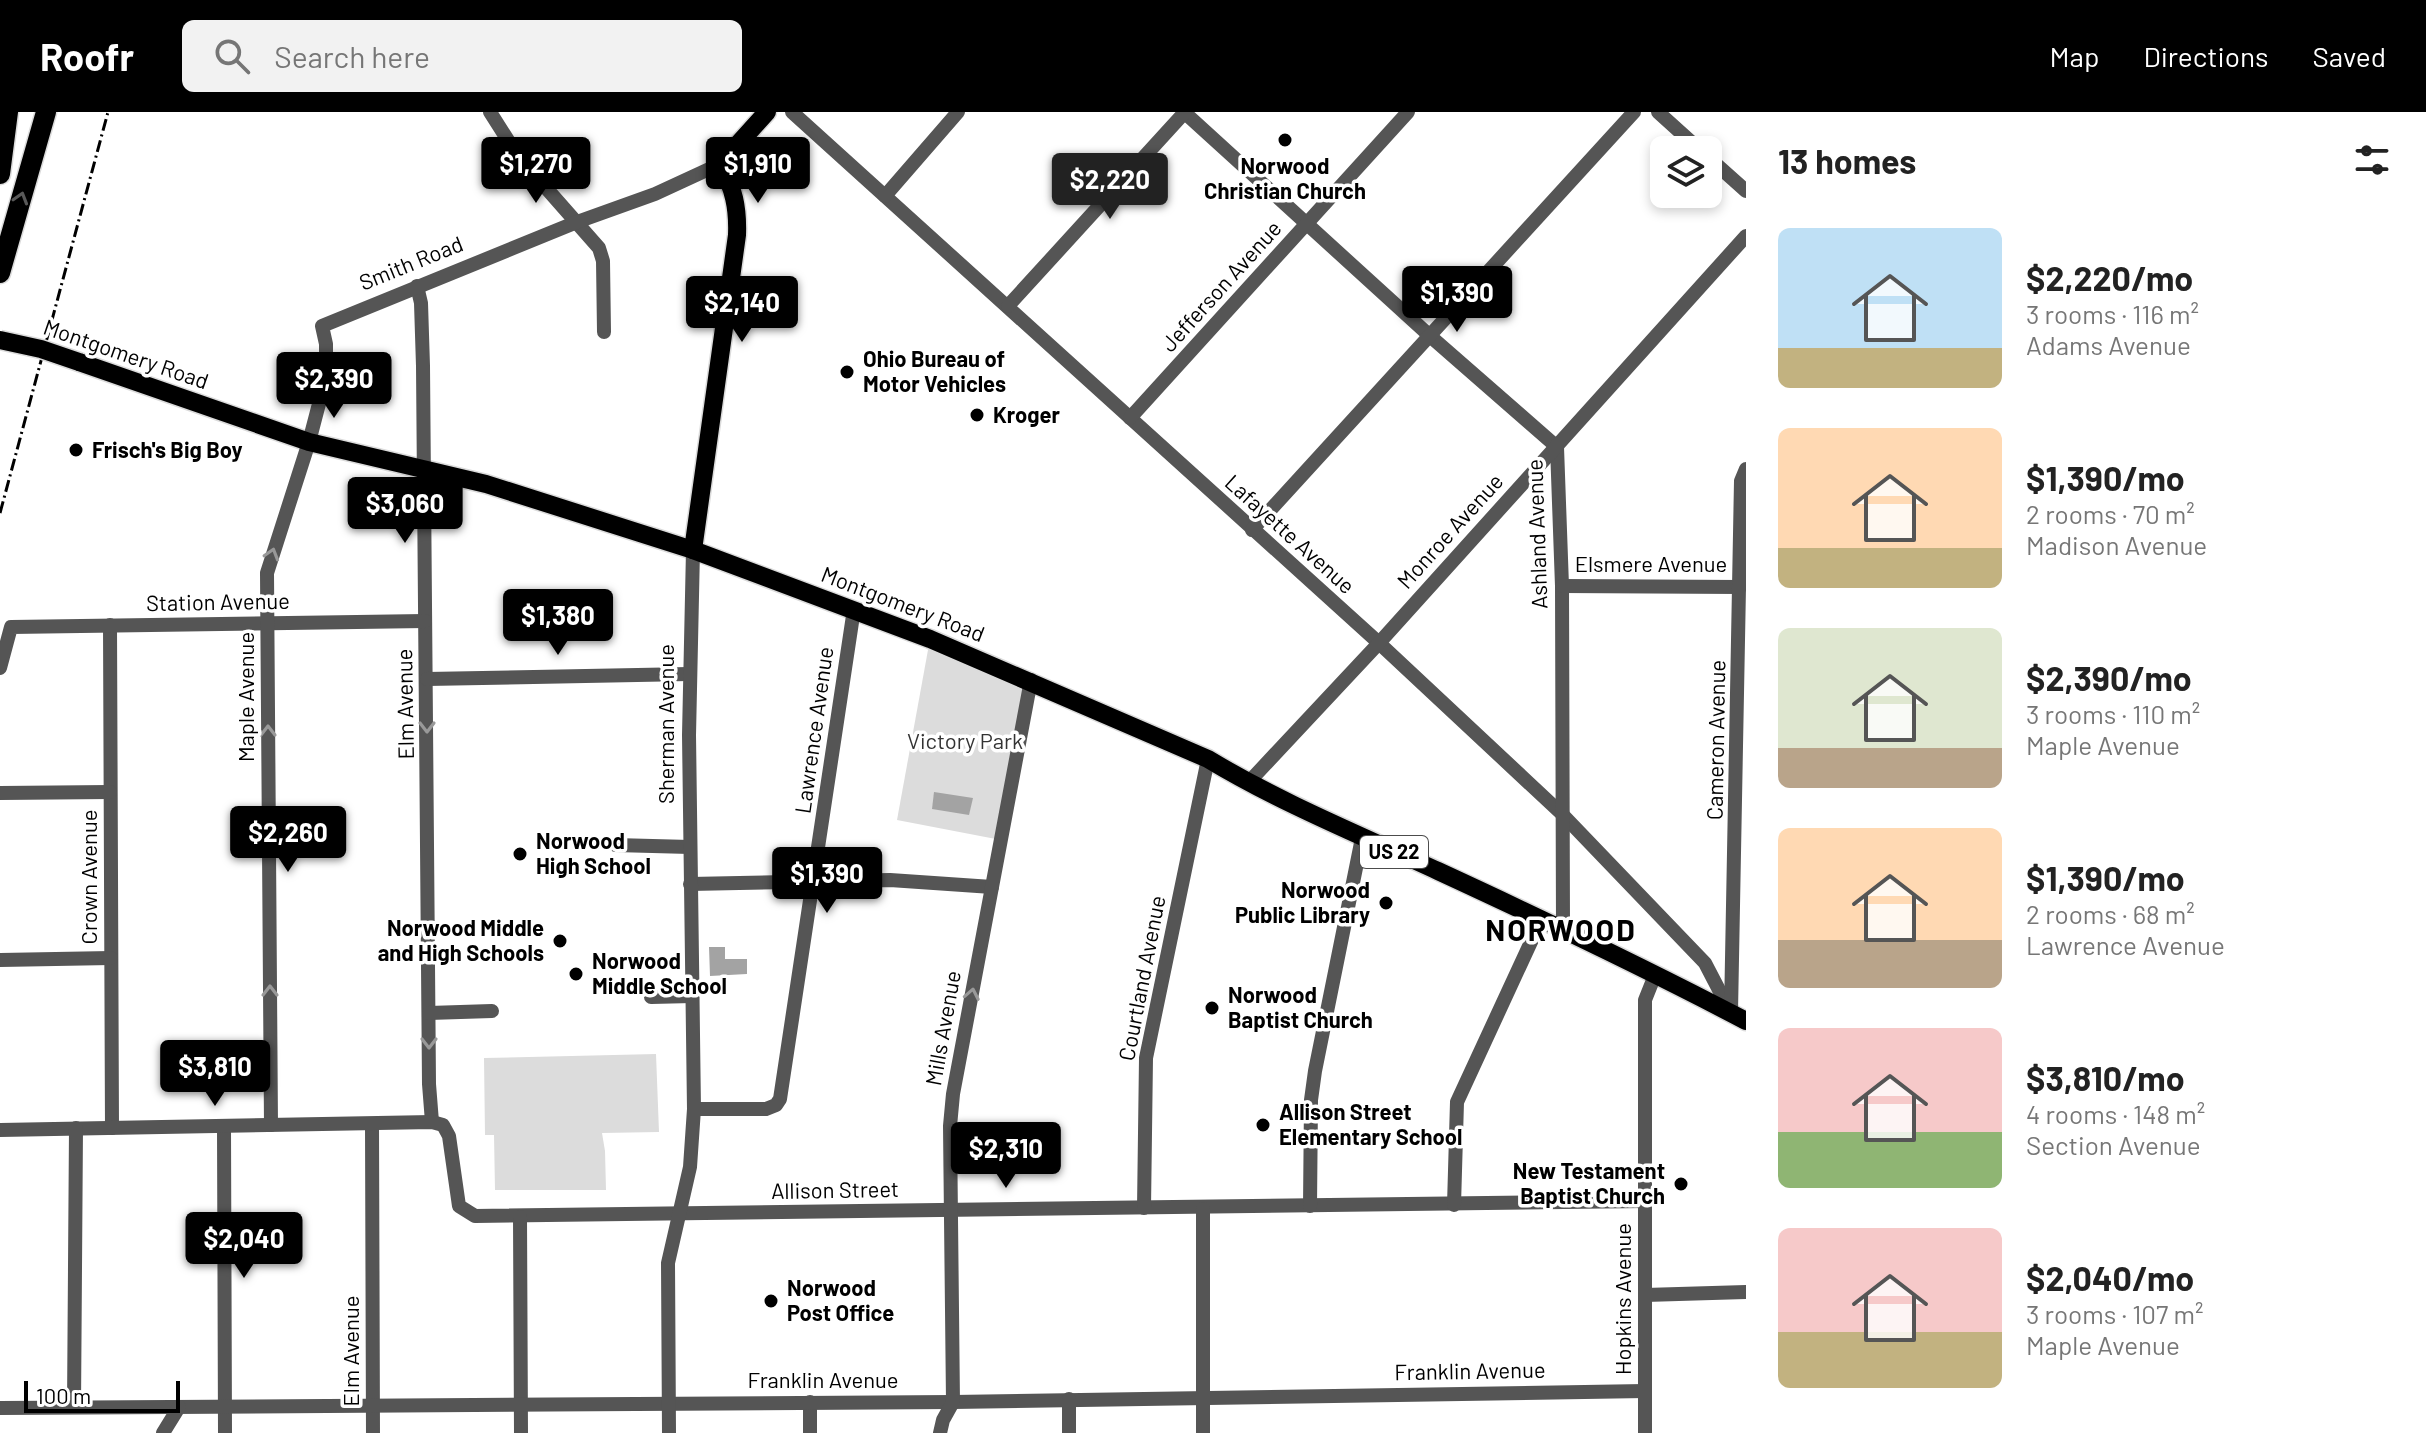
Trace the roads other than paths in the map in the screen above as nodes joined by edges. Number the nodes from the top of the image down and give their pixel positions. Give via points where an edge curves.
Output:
1 (8, 112) edge
2 (46, 112) edge
3 (490, 112) edge
4 (767, 112) edge
5 (792, 112) edge
6 (958, 112) edge
7 (1185, 112) edge
8 (1408, 112) edge
9 (1634, 112) edge
10 (1658, 112) edge
11 (1685, 136) edge
12 (720, 164) junction
13 (1722, 170) edge
14 (0, 174) edge
15 (1746, 191) edge
16 (885, 196) junction
17 (577, 222) junction
18 (1308, 223) junction
19 (1746, 236) edge
20 (0, 273) edge
21 (417, 286) junction
22 (1008, 306) junction
23 (322, 326) joint
24 (604, 332) dead end
25 (1430, 336) junction
26 (0, 340) edge
27 (1130, 418) junction
28 (309, 442) junction
29 (1557, 447) junction
30 (424, 468) junction
31 (1746, 469) edge
32 (1252, 530) junction
33 (693, 550) junction
34 (1562, 586) junction
35 (1740, 587) junction
36 (854, 609) junction
37 (425, 621) junction
38 (268, 623) junction
39 (110, 625) junction
40 (1379, 643) junction
41 (1743, 652) edge
42 (0, 668) edge
43 (689, 674) junction
44 (427, 679) junction
45 (1031, 680) junction
46 (1208, 759) junction
47 (1248, 783) junction
48 (110, 792) junction
49 (0, 793) edge
50 (1562, 814) junction
51 (1362, 838) junction
52 (615, 845) dead end
53 (690, 847) junction
54 (813, 882) junction
55 (690, 884) junction
56 (992, 887) junction
57 (1542, 918) junction
58 (1563, 928) junction
59 (111, 958) junction
60 (0, 960) edge
61 (1655, 975) junction
62 (692, 996) junction
63 (651, 997) dead end
64 (492, 1011) dead end
65 (429, 1013) junction
66 (1738, 1017) edge
67 (694, 1109) junction
68 (432, 1122) junction
69 (271, 1125) junction
70 (372, 1125) junction
71 (224, 1127) junction
72 (76, 1128) junction
73 (112, 1128) junction
74 (0, 1130) edge
75 (1645, 1201) junction
76 (1454, 1205) junction
77 (1310, 1206) junction
78 (1144, 1208) junction
79 (1203, 1209) junction
80 (951, 1210) junction
81 (678, 1215) junction
82 (520, 1217) junction
83 (1746, 1292) edge
84 (1645, 1295) junction
85 (1645, 1391) junction
86 (1203, 1396) junction
87 (1069, 1399) junction
88 (810, 1402) junction
89 (953, 1402) junction
90 (669, 1403) junction
91 (521, 1405) junction
92 (226, 1406) junction
93 (373, 1406) junction
94 (74, 1407) junction
95 (179, 1407) junction
96 (0, 1408) edge
97 (163, 1433) edge
98 (225, 1433) edge
99 (373, 1433) edge
100 (521, 1433) edge
101 (669, 1433) edge
102 (810, 1433) edge
103 (940, 1433) edge
104 (1069, 1433) edge
105 (1203, 1433) edge
106 (1645, 1433) edge

1 - 14 highway
20 -> 2 highway
3 - 17 street via 518,156
4 - 12 main road, Smith Road
5 - 16 street, Lafayette Avenue
6 - 16 street
7 - 18 street, Ashland Avenue
7 - 22 street
8 - 18 street, Jefferson Avenue
9 - 25 street
10 - 11 street
12 - 17 street, Smith Road
12 - 33 main road, Sherman Avenue via 738,212 737,235
13 - 15 street
16 - 22 street, Lafayette Avenue
17 - 21 street, Smith Road
17 - 24 street via 603,261
18 - 25 street, Ashland Avenue
18 - 27 street, Jefferson Avenue
19 - 29 street, Monroe Avenue
21 - 23 street, Smith Road
21 - 30 street, Elm Avenue
22 - 27 street, Lafayette Avenue
23 - 28 street, Maple Avenue via 326,377
25 - 29 street, Ashland Avenue
25 - 32 street
26 - 28 main road, Montgomery Road / US 22, bridge via 41,349
27 - 32 street, Lafayette Avenue
28 - 30 main road, Montgomery Road / US 22
38 -> 28 street, Maple Avenue via 268,562
29 - 34 street, Ashland Avenue
29 - 40 street, Monroe Avenue
30 - 33 main road, Montgomery Road / US 22
30 - 37 street, Elm Avenue
31 - 35 street, Cameron Avenue via 1741,481
32 - 40 street, Lafayette Avenue
33 - 36 main road, Montgomery Road / US 22
33 - 43 street, Sherman Avenue
34 - 35 street, Elsmere Avenue
34 - 50 street, Ashland Avenue
35 - 41 street, Cameron Avenue
36 - 45 main road, Montgomery Road / US 22
36 - 54 street, Lawrence Avenue
37 - 38 street, Station Avenue
37 - 44 street, Elm Avenue
38 - 39 street, Station Avenue
69 -> 38 street, Maple Avenue
39 - 42 street, Station Avenue via 11,627
39 - 48 street, Crown Avenue
40 - 47 street, Monroe Avenue
40 - 50 street, Lafayette Avenue
41 - 66 street, Cameron Avenue
43 - 44 street
43 - 53 street, Sherman Avenue
44 -> 65 street, Elm Avenue
45 - 46 main road, Montgomery Road / US 22
45 - 56 street, Mills Avenue
46 - 47 main road, Montgomery Road / US 22
46 - 78 street, Courtland Avenue via 1146,1058
47 - 51 main road, Montgomery Road / US 22
48 - 49 street
48 - 59 street, Crown Avenue
50 - 58 street, Ashland Avenue
50 - 66 street, Lafayette Avenue via 1705,963
51 - 57 main road, Montgomery Road / US 22
51 - 77 street via 1315,1071
52 - 53 street
53 - 55 street, Sherman Avenue
54 - 55 street
54 - 56 street via 890,880
54 - 67 street, Lawrence Avenue via 780,1099 766,1109
55 - 62 street, Sherman Avenue
80 -> 56 street, Mills Avenue via 953,1094
57 - 58 main road, Montgomery Road / US 22
57 - 76 street via 1457,1102
58 - 61 main road, Montgomery Road / US 22
59 - 60 street
59 - 73 street, Crown Avenue
61 - 66 main road, Montgomery Road / US 22
61 - 75 street, Hopkins Avenue via 1645,1000
62 - 63 street
62 - 67 street, Sherman Avenue
64 - 65 street
65 -> 68 street, Elm Avenue
67 - 81 street, Sherman Avenue via 690,1167
68 - 70 street
68 - 82 street, Allison Street via 443,1125 449,1136 456,1199 462,1209 475,1216
69 - 70 street
69 - 71 street
70 - 93 street, Elm Avenue
71 - 73 street
71 - 92 street
72 - 73 street
72 - 74 street
72 - 94 street
75 - 76 street, Allison Street
75 - 84 street, Hopkins Avenue
76 - 77 street, Allison Street
77 - 79 street, Allison Street
78 - 79 street, Allison Street
78 - 80 street, Allison Street
79 - 86 street
80 - 81 street, Allison Street
80 - 89 street, Mills Avenue
81 - 82 street, Allison Street
81 - 90 street, Sherman Avenue via 668,1263
82 - 91 street
83 - 84 street
84 - 85 street, Hopkins Avenue
85 - 86 street, Franklin Avenue
85 - 106 street, Hopkins Avenue
86 - 87 street, Franklin Avenue
86 - 105 street
87 - 89 street, Franklin Avenue
87 - 104 street
88 - 89 street, Franklin Avenue
88 - 90 street, Franklin Avenue
88 - 102 street
89 - 103 street, Mills Avenue
90 - 91 street, Franklin Avenue
90 - 101 street, Sherman Avenue
91 - 93 street, Franklin Avenue
91 - 100 street
92 - 93 street, Franklin Avenue
92 - 95 street, Franklin Avenue
92 - 98 street
93 - 99 street, Elm Avenue
94 - 95 street, Franklin Avenue
94 - 96 street, Franklin Avenue
95 - 97 street

